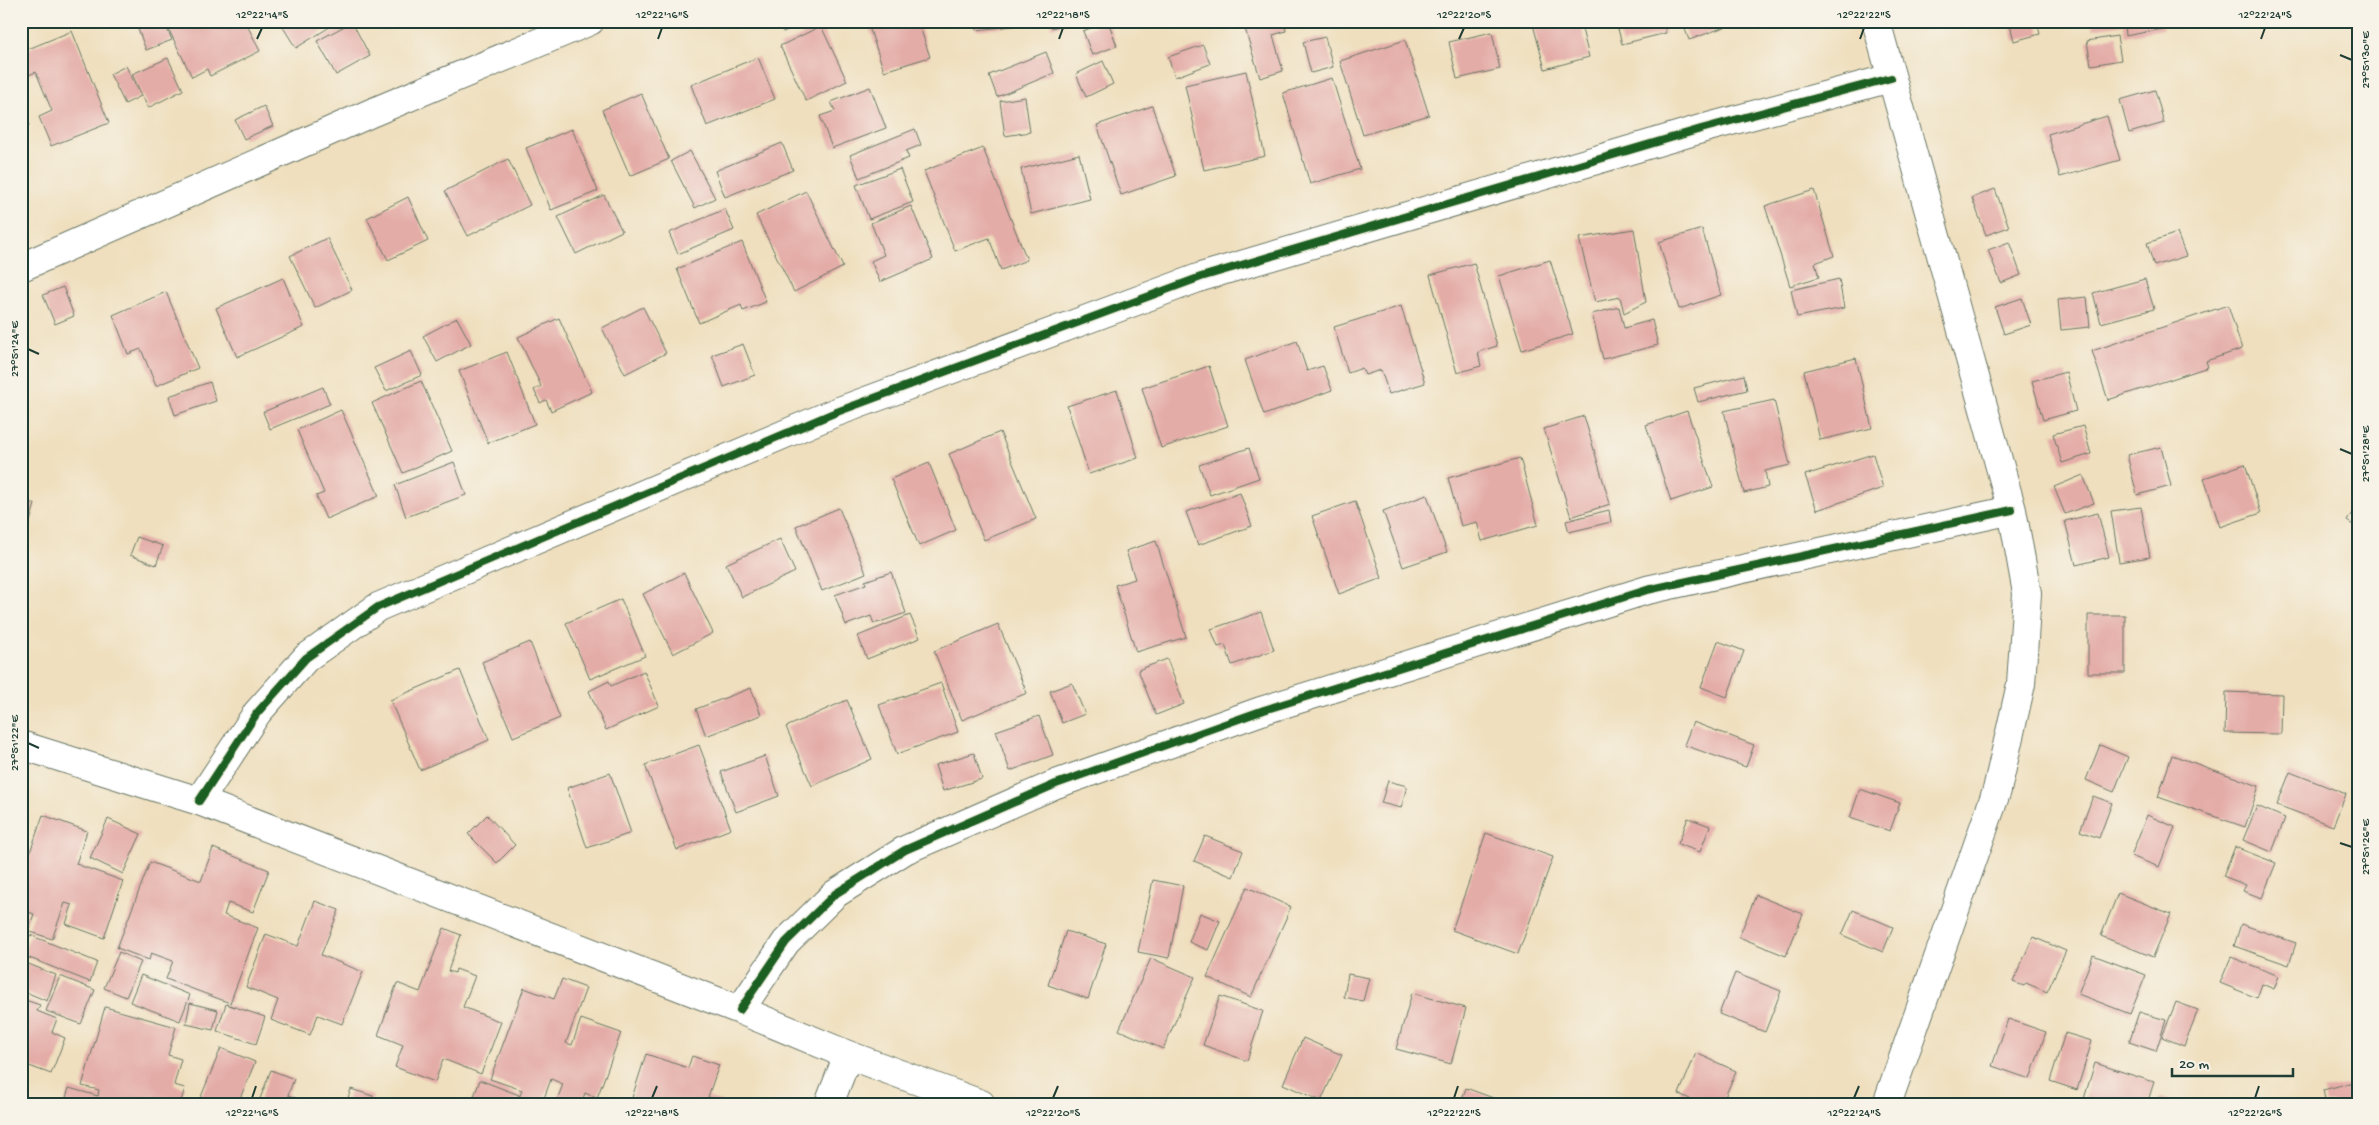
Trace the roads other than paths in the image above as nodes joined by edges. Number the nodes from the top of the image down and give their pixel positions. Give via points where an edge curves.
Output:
1 (590, 21) edge
2 (1876, 21) edge
3 (1891, 78) junction
4 (22, 265) edge
5 (2012, 510) junction
6 (21, 745) edge
7 (200, 801) junction
8 (740, 1010) junction
9 (848, 1055) junction
10 (829, 1104) edge
11 (980, 1104) edge
12 (1887, 1104) edge

1 - 4 street
2 - 3 street
3 - 5 street
3 - 7 street via 1701,129 1201,277 834,413 378,607 306,658 257,713
5 - 8 street via 1647,590 1264,710 1056,784 905,850 835,894 786,942
5 - 12 street via 2027,593 2021,684 1998,790
6 - 7 street
7 - 8 street
8 - 9 street
9 - 10 street
9 - 11 street

